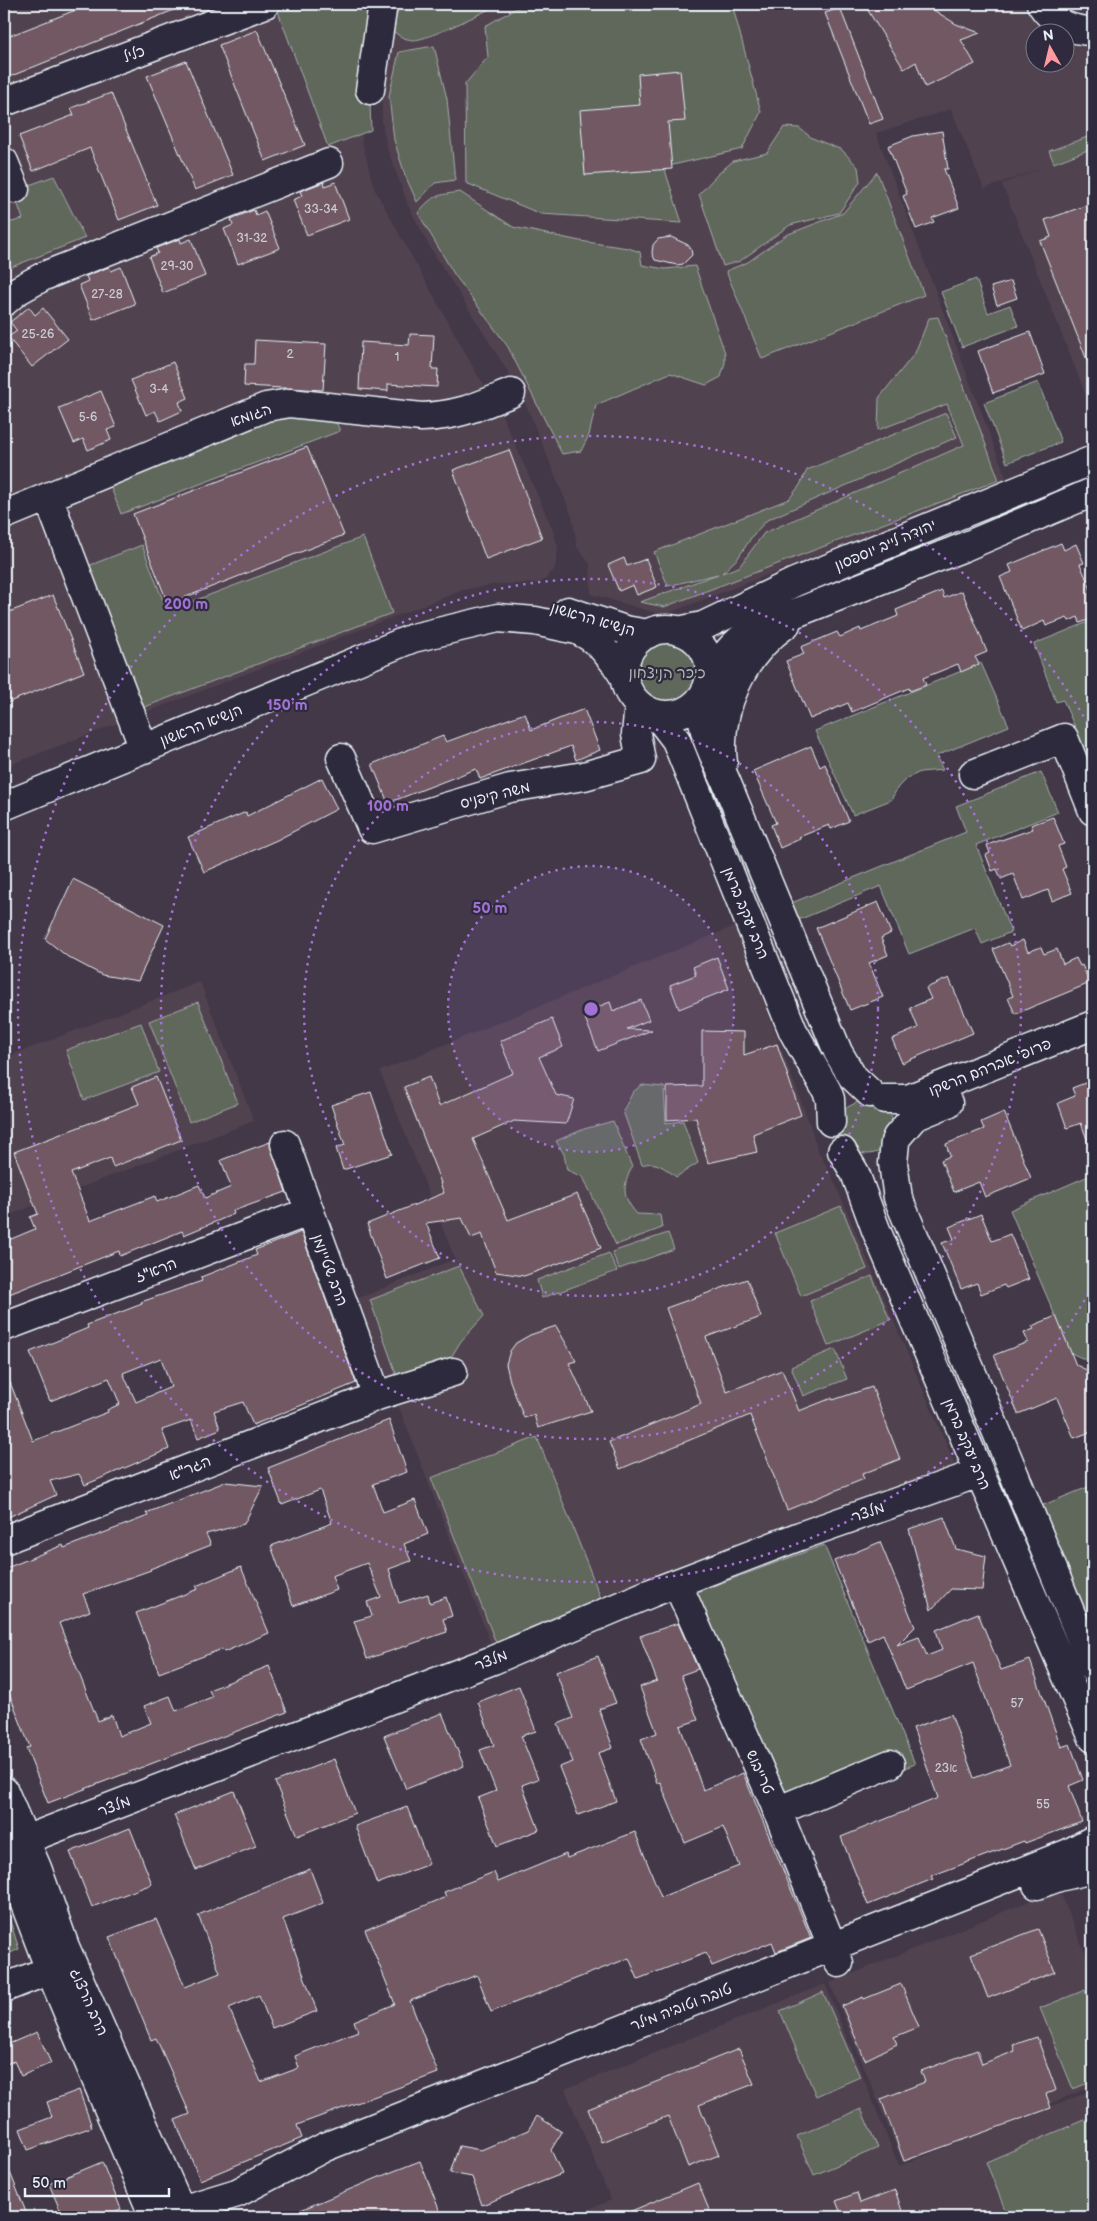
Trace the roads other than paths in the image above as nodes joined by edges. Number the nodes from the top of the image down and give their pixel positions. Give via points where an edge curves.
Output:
1 (264, 4) edge
2 (383, 4) edge
3 (1041, 4) edge
4 (1093, 31) edge
5 (370, 90) dead end
6 (4, 102) edge
7 (4, 162) edge
8 (329, 163) dead end
9 (15, 189) dead end
10 (4, 302) edge
11 (510, 393) dead end
12 (1093, 460) edge
13 (1093, 492) edge
14 (48, 497) junction
15 (4, 515) edge
16 (810, 608) junction
17 (678, 630) junction
18 (426, 634) junction
19 (648, 634) junction
20 (625, 678) junction
21 (707, 688) junction
22 (643, 707) junction
23 (144, 749) junction
24 (341, 758) dead end
25 (973, 774) dead end
26 (725, 779) junction
27 (4, 806) edge
28 (1093, 811) edge
29 (1093, 1025) edge
30 (1093, 1044) edge
31 (877, 1096) junction
32 (831, 1122) junction
33 (896, 1139) junction
34 (285, 1144) dead end
35 (842, 1151) junction
36 (308, 1212) junction
37 (4, 1327) edge
38 (453, 1372) dead end
39 (376, 1396) junction
40 (979, 1473) junction
41 (4, 1540) edge
42 (677, 1583) junction
43 (1093, 1668) edge
44 (1093, 1738) edge
45 (890, 1764) dead end
46 (4, 1791) edge
47 (777, 1810) junction
48 (1093, 1840) edge
49 (11, 1846) edge
50 (1093, 1869) edge
51 (65, 1947) junction
52 (836, 1956) junction
53 (50, 1970) junction
54 (4, 1988) edge
55 (237, 2193) junction
56 (177, 2215) edge
57 (154, 2217) edge
58 (210, 2217) edge

1 - 6 street, כליל
2 - 5 street
3 - 4 street via 1060,23 1074,30
7 - 9 street
8 - 10 street via 44,276 17,290
11 - 14 street, הגומא via 457,414 436,417 290,403 266,408
12 - 17 street, יהודה לייב יוספסון via 795,582 703,626
13 - 16 street, יהודה לייב יוספסון
14 - 15 street, הגומא
14 - 23 street
16 - 21 street, יהודה לייב יוספסון via 744,636 723,656
16 - 26 street via 766,641 742,670 723,728
17 - 19 street
17 - 21 street via 693,638 704,650 710,667
18 - 19 street, הנשיא הראשון via 475,609 509,601 550,606
18 - 20 street, הנשיא הראשון via 498,618 535,621 577,630 599,644
18 - 23 street, הנשיא הראשון
19 - 20 street via 631,650 626,661
20 - 22 street via 630,693
21 - 22 street via 694,707 677,714 659,714
21 - 26 street, הרב יעקב ברמן via 702,714 704,730
22 - 24 street, משה קיפניס via 636,734 641,760 584,776 510,788 372,830
22 - 32 street, הרב יעקב ברמן via 670,730 676,740 793,1031 827,1091
23 - 27 street, הנשיא הראשון
25 - 28 street via 1064,738
26 - 31 street, הרב יעקב ברמן via 838,1052 852,1076
29 - 31 street, פרופ' אברהם הרשקו via 908,1099
30 - 33 street, פרופ' אברהם הרשקו via 920,1114
31 - 32 street via 854,1094 844,1099
31 - 33 street via 897,1113 899,1128
32 - 35 street via 833,1138
33 - 35 street via 885,1153 871,1159 855,1158
33 - 43 street via 893,1163 898,1198
34 - 36 street, הרב שטיינמן
35 - 40 street, הרב יעקב ברמן via 859,1182 876,1230
36 - 37 street, הרא"ז
36 - 39 street, הרב שטיינמן
38 - 39 street, הגר"א
39 - 41 street, הגר"א
40 - 42 street, מלצר
40 - 44 street, הרב יעקב ברמן
42 - 47 street, טרייבוש
42 - 49 street, מלצר via 492,1660
45 - 47 street
46 - 49 street, הרב הרצוג
47 - 52 street, טרייבוש
48 - 52 street, טובה וטוביה מילר
49 - 51 street, הרב הרצוג
49 - 53 street, הרב הרצוג
50 - 52 street, טובה וטוביה מילר via 1059,1877
51 - 53 street
51 - 56 street, הרב הרצוג
52 - 55 street, טובה וטוביה מילר via 547,2078 332,2158 269,2176
53 - 54 street
53 - 57 street, הרב הרצוג
55 - 56 street, טובה וטוביה מילר
55 - 58 street, טובה וטוביה מילר

